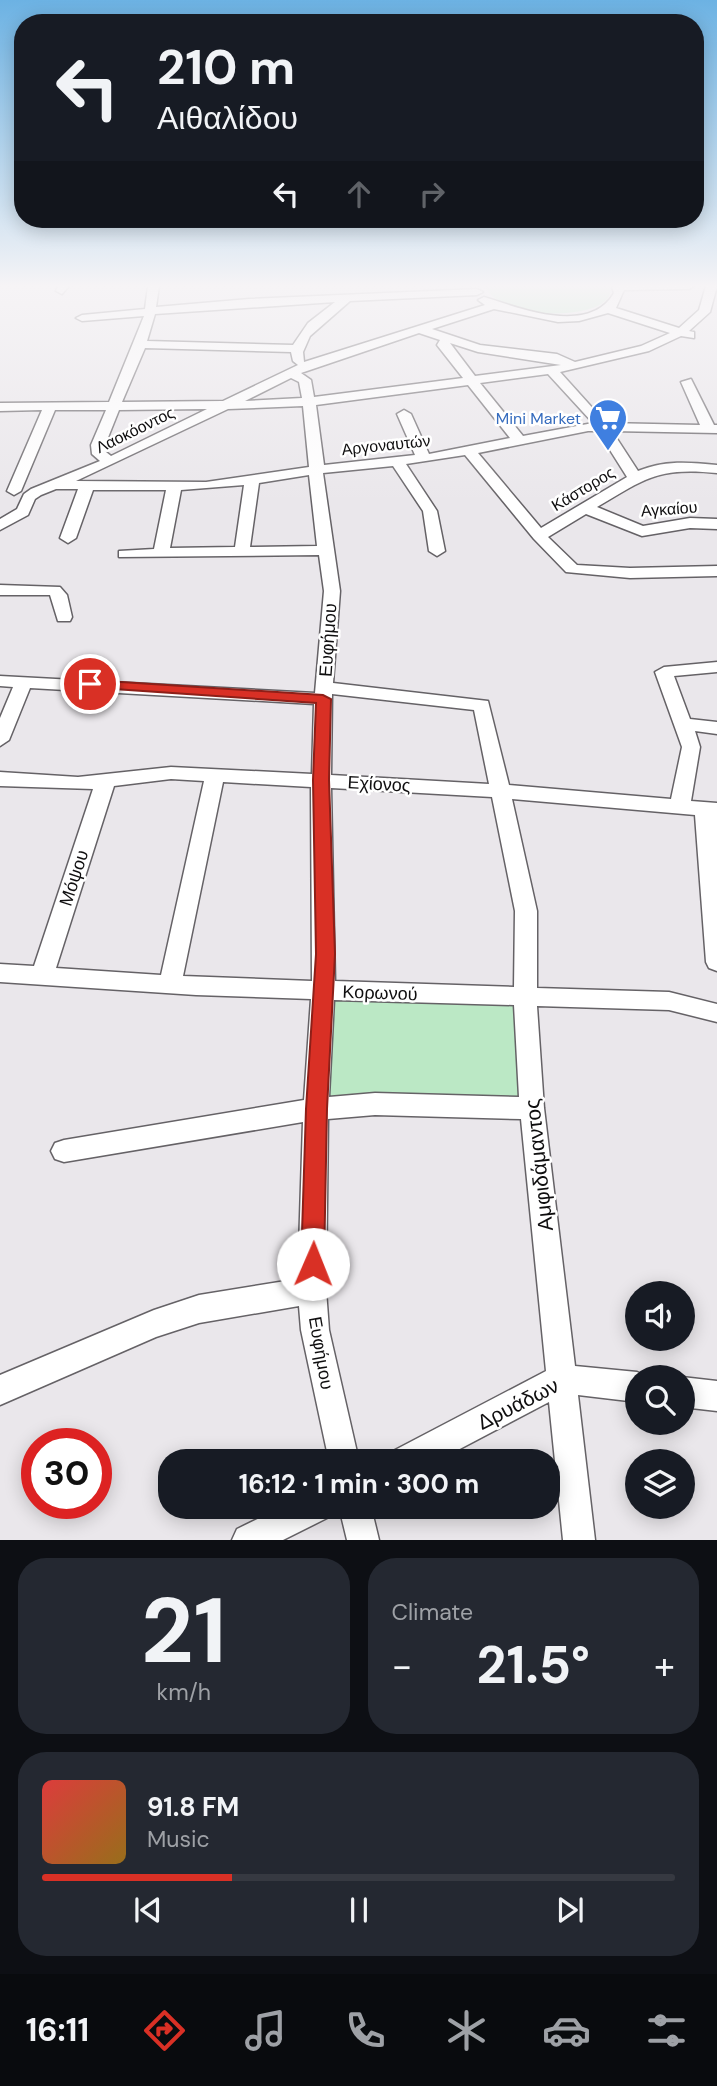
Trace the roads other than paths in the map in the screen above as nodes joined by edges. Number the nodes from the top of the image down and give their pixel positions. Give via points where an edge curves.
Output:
1 (133, 358) edge
2 (297, 358) edge
3 (331, 358) edge
4 (453, 358) edge
5 (551, 358) edge
6 (625, 358) edge
7 (574, 368) junction
8 (298, 369) junction
9 (551, 370) junction
10 (471, 380) junction
11 (687, 382) dead end
12 (310, 401) junction
13 (232, 403) junction
14 (114, 405) junction
15 (0, 407) edge
16 (50, 407) junction
17 (404, 414) dead end
18 (601, 425) junction
19 (713, 429) edge
20 (519, 440) junction
21 (469, 451) junction
22 (424, 459) junction
23 (110, 462) junction
24 (397, 463) junction
25 (717, 469) edge
26 (316, 470) junction
27 (635, 478) junction
28 (251, 480) junction
29 (57, 485) junction
30 (87, 485) junction
31 (174, 487) junction
32 (41, 490) junction
33 (7, 491) edge
34 (585, 508) junction
35 (717, 524) edge
36 (0, 525) edge
37 (539, 536) junction
38 (68, 538) dead end
39 (327, 550) junction
40 (437, 551) dead end
41 (243, 552) junction
42 (161, 553) junction
43 (125, 554) dead end
44 (717, 571) edge
45 (0, 590) edge
46 (64, 617) dead end
47 (717, 667) edge
48 (668, 670) joint
49 (0, 681) edge
50 (24, 682) junction
51 (324, 693) junction
52 (684, 724) junction
53 (717, 728) edge
54 (0, 740) edge
55 (215, 775) junction
56 (0, 779) edge
57 (106, 780) junction
58 (321, 780) junction
59 (501, 791) junction
60 (680, 805) junction
61 (711, 809) edge
62 (717, 962) edge
63 (0, 972) edge
64 (42, 976) junction
65 (170, 984) junction
66 (323, 991) junction
67 (524, 998) junction
68 (717, 1013) edge
69 (532, 1108) junction
70 (316, 1109) junction
71 (64, 1151) dead end
72 (312, 1290) junction
73 (562, 1379) junction
74 (625, 1386) edge
75 (0, 1390) edge
76 (695, 1393) edge
77 (717, 1395) edge
78 (341, 1449) edge
79 (429, 1449) edge
80 (291, 1519) edge
81 (358, 1519) edge
82 (575, 1538) edge
83 (248, 1540) edge
84 (363, 1540) edge

1 - 14 street
2 - 8 street, Ευφήμου
3 - 8 street, Λαοκόοντος
4 - 10 street
5 - 7 street
6 - 7 street
7 - 9 street
8 - 12 street, Ευφήμου
8 - 13 street, Λαοκόοντος
9 - 10 street
9 - 18 street, Κάστορος
10 - 12 street
10 - 20 street
11 - 19 street
12 - 13 street
12 - 26 street, Ευφήμου
13 - 14 street
13 - 23 street, Λαοκόοντος
14 - 16 street
14 - 23 street via 97,448
15 - 16 street
16 - 33 street
17 - 22 street
18 - 19 street, Αργοναυτών
18 - 20 street, Αργοναυτών
18 - 27 street, Κάστορος
20 - 21 street, Αργοναυτών
21 - 22 street, Αργοναυτών
21 - 37 street
22 - 24 street, Αργοναυτών
23 - 29 street, Λαοκόοντος
24 - 26 street, Αργοναυτών
24 - 40 street via 430,511
25 - 27 street via 665,466
26 - 28 street, Αργοναυτών
26 - 39 street, Ευφήμου
27 - 34 street, Κάστορος
28 - 31 street, Αργοναυτών
28 - 41 street
29 - 30 street, Αργοναυτών
29 - 32 street, Λαοκόοντος
30 - 31 street, Αργοναυτών
30 - 38 street
31 - 42 street
32 - 33 street
32 - 36 street via 29,497 21,514
34 - 35 street, Αγκαίου via 642,531 690,523
34 - 37 street, Κάστορος
37 - 44 street via 577,570
39 - 41 street
39 - 51 street, Ευφήμου via 332,591
41 - 42 street
42 - 43 street
45 - 46 street via 54,590
47 - 48 street
48 - 52 street via 664,674
49 - 50 street
50 - 51 street
50 - 54 street
51 - 58 street, Ευφήμου
51 - 59 street, Αμφιδάμαντος via 482,705
52 - 53 street
52 - 60 street via 691,752
55 - 57 street, Εχίονος via 147,774
55 - 58 street, Εχίονος
55 - 65 street
56 - 57 street, Εχίονος via 78,784
57 - 64 street, Μόψου
58 - 59 street, Εχίονος
58 - 66 street, Ευφήμου via 326,934
59 - 60 street, Εχίονος
59 - 67 street, Αμφιδάμαντος via 526,911
60 - 61 street, Εχίονος
61 - 62 street
63 - 64 street, Κορωνού
64 - 65 street, Κορωνού
65 - 66 street, Κορωνού
66 - 67 street, Κορωνού
66 - 70 street, Ευφήμου
67 - 68 street, Κορωνού via 669,1001
67 - 69 street, Αμφιδάμαντος
69 - 70 street via 375,1104
69 - 73 street, Αμφιδάμαντος
70 - 71 street
70 - 72 street, Ευφήμου
72 - 75 street via 199,1309
72 - 78 street, Ευφήμου via 314,1330
73 - 74 street, Δρυάδων
73 - 79 street, Δρυάδων
73 - 82 street, Αμφιδάμαντος
76 - 77 street
80 - 83 street
81 - 84 street

